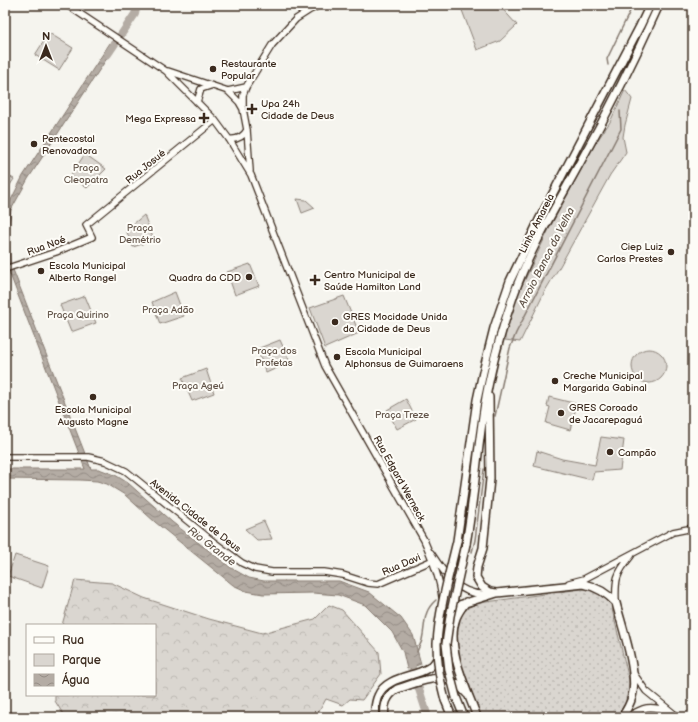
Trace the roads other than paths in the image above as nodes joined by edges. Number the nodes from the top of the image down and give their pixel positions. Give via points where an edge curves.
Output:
1 (67, 5) edge
2 (320, 5) edge
3 (650, 5) edge
4 (659, 5) edge
5 (166, 71) junction
6 (210, 86) junction
7 (246, 88) junction
8 (228, 91) junction
9 (197, 102) junction
10 (243, 109) junction
11 (215, 120) junction
12 (248, 130) junction
13 (229, 139) junction
14 (250, 173) junction
15 (92, 237) joint
16 (5, 269) edge
17 (490, 378) junction
18 (5, 457) edge
19 (472, 466) junction
20 (693, 528) edge
21 (428, 550) junction
22 (633, 554) junction
23 (431, 561) junction
24 (378, 584) joint
25 (561, 586) junction
26 (497, 593) junction
27 (466, 602) junction
28 (616, 603) junction
29 (444, 620) junction
30 (634, 674) junction
31 (470, 699) junction
32 (672, 713) junction
33 (374, 717) edge
34 (385, 717) edge
35 (452, 717) edge
36 (464, 717) edge
37 (477, 717) edge
38 (622, 717) edge
39 (627, 717) edge
40 (678, 717) edge

1 - 5 main road
2 - 7 main road via 296,19 285,30 272,45
3 - 19 highway, Linha Amarela via 536,225 510,281 494,328 477,400
4 - 17 highway, Linha Amarela via 636,56 528,261 501,333
5 - 6 main road
5 - 9 main road
6 - 8 main road
6 - 9 main road via 201,89
7 - 8 main road
7 - 10 main road
8 - 10 main road
9 - 11 main road
10 - 12 main road
11 - 13 main road
11 - 15 main road, Rua Josué via 86,225
12 - 13 main road via 238,138
12 - 14 main road
13 - 14 main road
14 - 21 main road, Rua Edgard Werneck via 325,366
15 - 16 main road, Rua Noé
17 - 19 highway, Linha Amarela
17 - 26 highway via 490,479 483,548 476,577 482,587
18 - 24 main road, Avenida Cidade de Deus via 79,457 105,461 126,471 211,540 242,563 255,569 272,572 324,572
19 - 35 highway, bridge via 437,645 441,684
19 - 36 highway, bridge via 471,516 446,644 452,685
20 - 22 main road via 673,532
21 - 23 main road, Rua Edgard Werneck
21 - 26 main road via 450,579 466,591 479,595
22 - 25 main road via 584,578
22 - 28 main road via 616,578
23 - 24 main road, Rua Davi
23 - 29 main road, Rua Edgard Werneck via 441,589
25 - 26 highway
25 - 28 highway via 592,586
26 - 27 highway
27 - 29 highway via 450,610
27 - 31 highway via 456,619 453,643
28 - 30 highway
29 - 33 highway, Rua Edgard Werneck via 437,660 424,670 383,688 377,696
30 - 32 main road via 646,691
30 - 38 highway via 632,697
31 - 34 highway via 463,688 453,681 428,679 397,689 387,698
31 - 37 highway
32 - 39 main road via 644,707
32 - 40 main road

